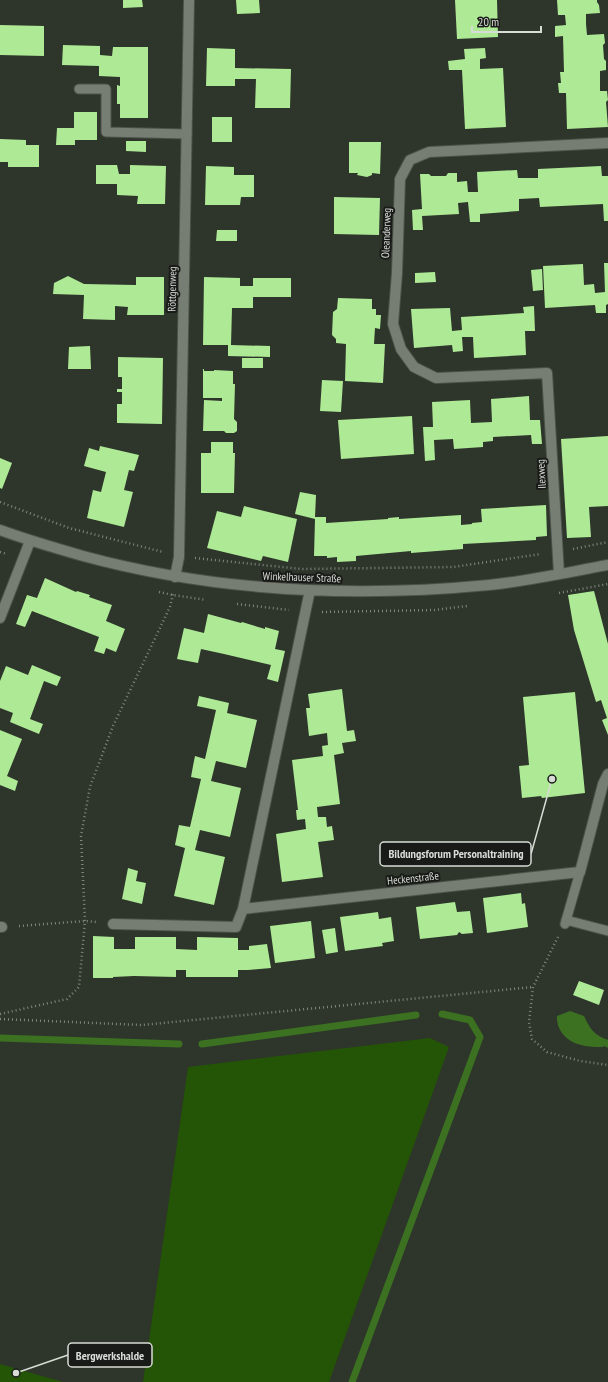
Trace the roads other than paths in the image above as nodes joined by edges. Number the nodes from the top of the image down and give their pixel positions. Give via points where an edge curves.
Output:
1 (189, 0) edge
2 (79, 89) dead end
3 (187, 134) junction
4 (608, 143) edge
5 (547, 373) joint
6 (0, 530) edge
7 (30, 541) junction
8 (608, 565) edge
9 (559, 574) junction
10 (175, 577) junction
11 (310, 590) junction
12 (0, 618) edge
13 (608, 774) edge
14 (580, 872) junction
15 (243, 909) junction
16 (113, 924) road end
17 (608, 931) edge

1 - 3 street, Röttgenweg
2 - 3 lane via 106,89 106,132
3 - 10 street, Röttgenweg via 180,557
4 - 5 street, Oleanderweg via 429,152 410,160 400,179 393,324 401,350 414,368 436,378
5 - 9 street, Ilexweg
6 - 7 street, Winkelhauser Straße
7 - 10 street, Winkelhauser Straße via 112,564
7 - 12 street
8 - 9 street, Winkelhauser Straße
9 - 11 street, Winkelhauser Straße via 490,585 391,591
10 - 11 street, Winkelhauser Straße via 242,586
11 - 15 street
13 - 14 street via 603,784
14 - 15 street, Heckenstraße
14 - 17 lane via 565,922
15 - 16 street via 236,927

